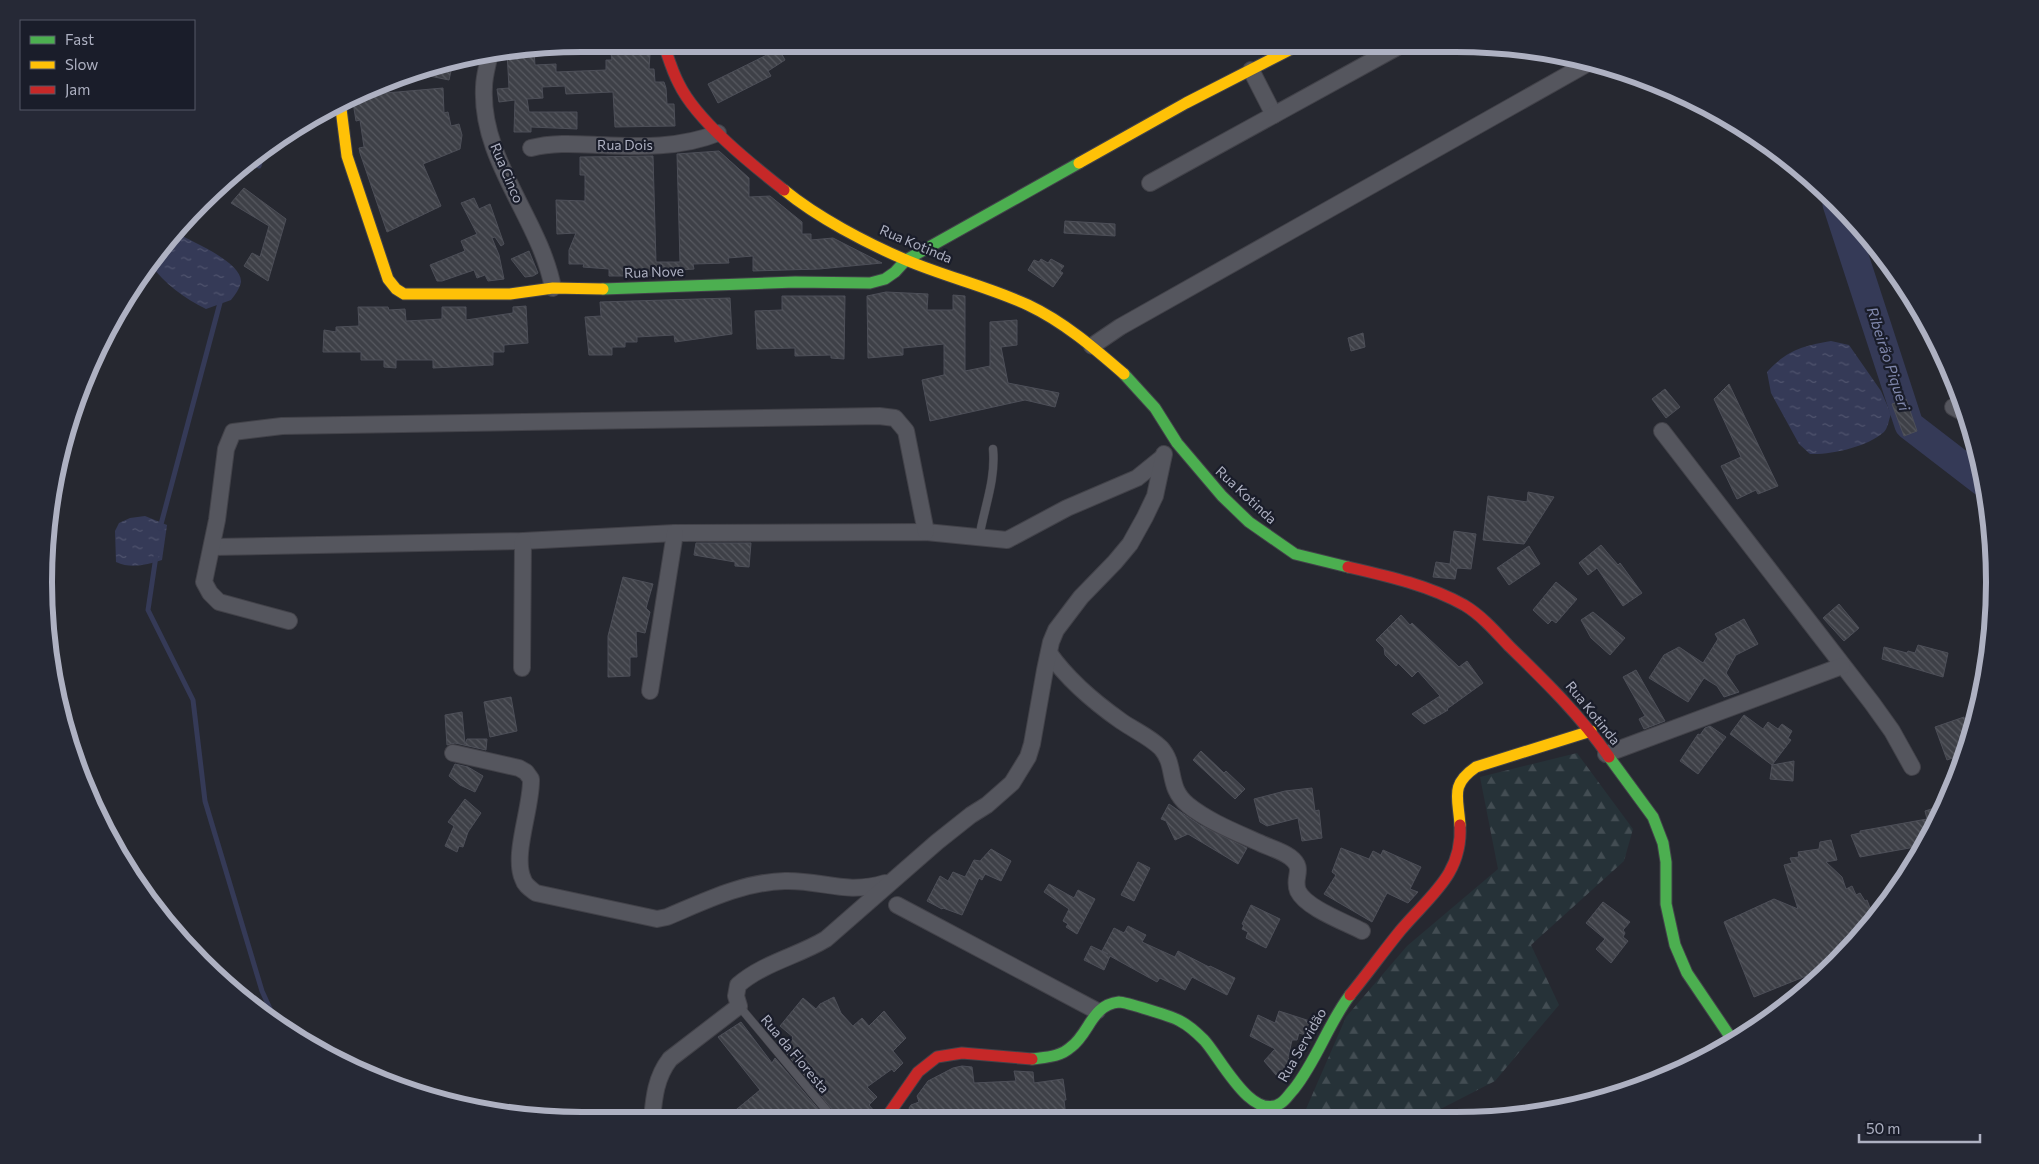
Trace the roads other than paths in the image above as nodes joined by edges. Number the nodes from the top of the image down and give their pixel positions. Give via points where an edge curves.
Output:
1 (667, 53) edge
2 (1284, 53) edge
3 (1386, 53) edge
4 (489, 61) edge
5 (1580, 68) edge
6 (1251, 70) junction
7 (341, 111) edge
8 (1274, 115) junction
9 (718, 133) junction
10 (531, 148) dead end
11 (1150, 183) dead end
12 (906, 260) junction
13 (553, 288) junction
14 (1092, 346) junction
15 (1662, 431) dead end
16 (1170, 432) junction
17 (993, 449) dead end
18 (1163, 457) junction
19 (926, 532) junction
20 (675, 533) junction
21 (979, 538) junction
22 (523, 541) junction
23 (213, 547) junction
24 (288, 622) dead end
25 (1049, 653) junction
26 (1842, 666) junction
27 (522, 668) dead end
28 (650, 691) dead end
29 (1591, 731) junction
30 (453, 753) dead end
31 (1606, 754) junction
32 (1912, 767) dead end
33 (892, 881) junction
34 (897, 905) dead end
35 (1362, 931) dead end
36 (739, 1006) junction
37 (1097, 1011) junction
38 (1730, 1036) edge
39 (653, 1112) edge
40 (828, 1112) edge
41 (890, 1112) edge

1 - 9 street, Rua Kotinda via 679,85
2 - 6 street, Rua Nove
3 - 8 street
4 - 13 street, Rua Cinco via 484,88 492,139 505,177 542,250
5 - 14 street via 1120,327
6 - 8 street
6 - 12 street, Rua Nove
7 - 13 street, Rua Nove via 347,156 388,279 396,289 404,294 423,295 510,294
8 - 11 street
9 - 10 street, Rua Dois via 682,144 571,144
9 - 12 street, Rua Kotinda via 802,205
12 - 13 street, Rua Nove via 885,279 870,282 633,289
12 - 14 street, Rua Kotinda via 1028,306
14 - 16 street, Rua Kotinda via 1131,381 1155,408
15 - 26 street
16 - 18 street
16 - 29 street, Rua Kotinda via 1222,496 1259,531 1295,554 1412,583 1472,610 1540,675
17 - 21 lane via 995,463 991,492
18 - 21 street via 1137,478 1067,508 1007,540
18 - 25 street via 1155,496 1146,517 1130,544 1065,616 1056,630
19 - 20 street
19 - 21 street
19 - 23 street via 906,431 895,418 282,426 233,432 226,448
20 - 22 street
20 - 28 street
22 - 23 street
22 - 27 street
23 - 24 street via 204,582 210,593 219,602
25 - 33 street via 1032,744 1012,783
25 - 35 street via 1083,691 1161,748 1167,756 1173,786 1188,805 1224,826 1287,854 1298,868 1296,885 1306,901
26 - 31 street
26 - 32 street via 1892,731
29 - 31 street, Rua Kotinda
29 - 37 street, Rua Servidão via 1476,767 1463,776 1457,788 1461,842 1454,866 1444,883 1400,931 1341,1007 1305,1075 1282,1103 1272,1107 1258,1105 1247,1096 1203,1040 1179,1020 1120,1002
30 - 33 street via 519,768 531,779 519,863 522,878 536,894 657,919 758,883 787,881 865,889
31 - 38 street, Rua Kotinda via 1654,817 1663,843 1666,904 1675,945 1687,972
33 - 36 street via 813,947 744,980 736,989
34 - 37 street
36 - 39 street via 670,1059 661,1070
36 - 40 lane, Rua da Floresta
37 - 41 street via 1072,1048 1057,1056 1032,1059 962,1053 937,1057 918,1072

